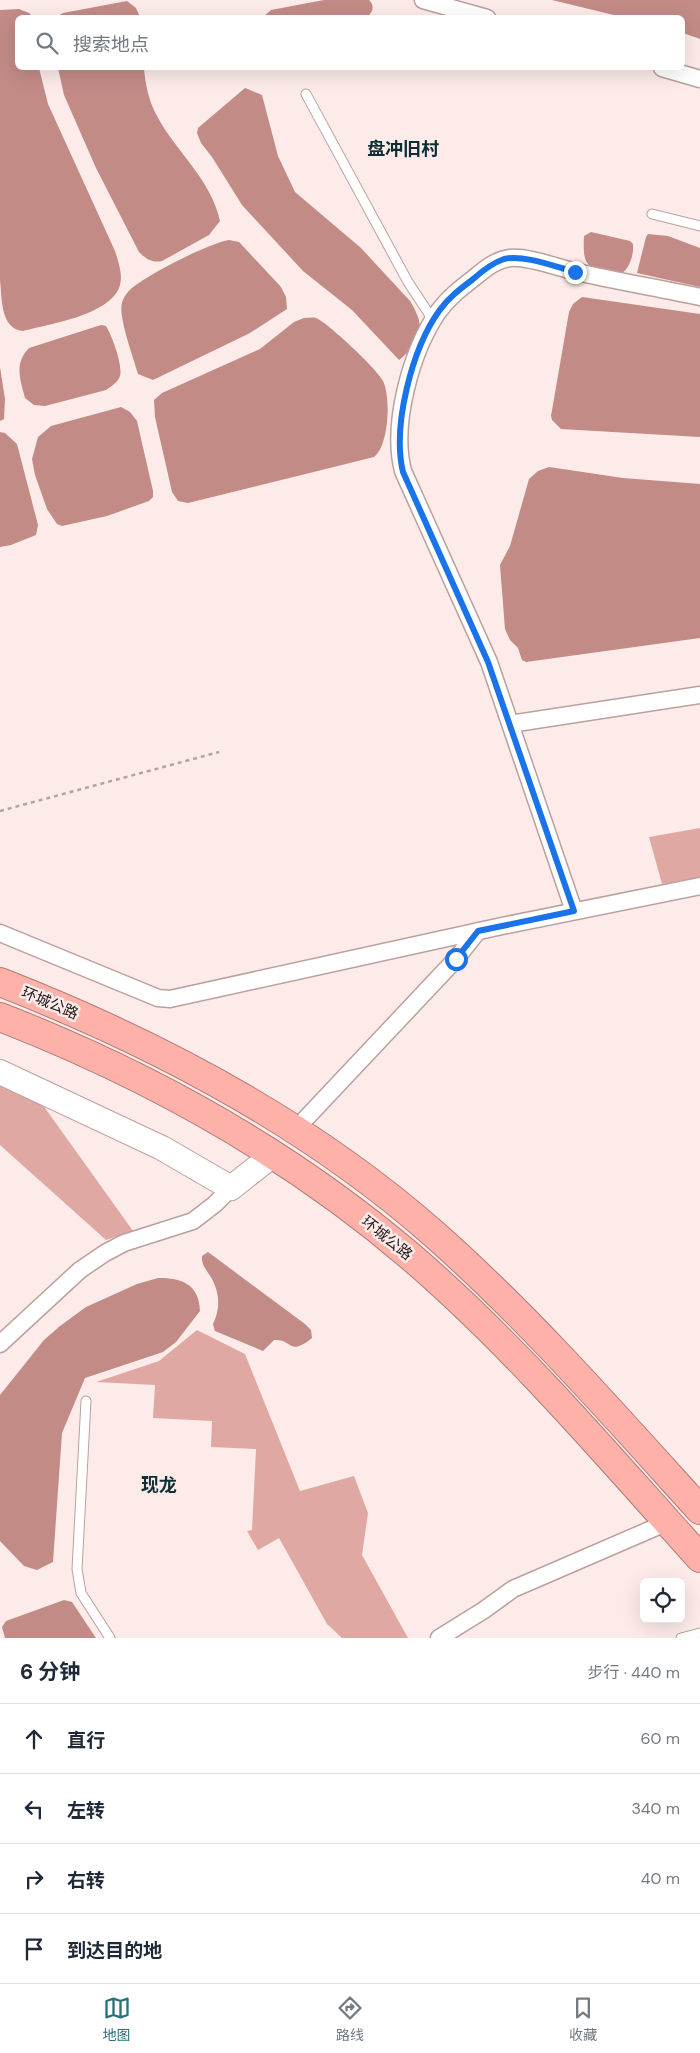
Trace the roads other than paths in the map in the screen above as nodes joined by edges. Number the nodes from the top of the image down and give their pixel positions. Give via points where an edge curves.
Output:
1 (423, 0) edge
2 (476, 15) edge
3 (669, 70) edge
4 (700, 79) edge
5 (306, 94) dead end
6 (652, 214) dead end
7 (700, 226) edge
8 (700, 297) edge
9 (433, 320) junction
10 (700, 695) edge
11 (510, 724) junction
12 (700, 886) edge
13 (574, 911) junction
14 (478, 931) junction
15 (0, 933) edge
16 (0, 982) edge
17 (0, 1017) edge
18 (0, 1072) edge
19 (295, 1130) junction
20 (274, 1154) junction
21 (231, 1188) junction
22 (0, 1344) edge
23 (86, 1401) dead end
24 (700, 1510) edge
25 (668, 1522) junction
26 (700, 1558) edge
27 (700, 1633) edge
28 (110, 1638) edge
29 (438, 1638) edge
30 (681, 1638) edge

1 - 2 street
3 - 4 street
5 - 9 lane via 408,282
6 - 7 lane
8 - 9 street via 510,258 490,265 452,296
9 - 11 street via 416,355 407,387 399,456 403,472 488,662
10 - 11 street
11 - 13 street
12 - 13 street
13 - 14 street
14 - 15 street via 170,999 158,998
14 - 19 street via 456,959
16 - 19 highway, 环城公路 via 156,1051 250,1101
17 - 20 highway, 环城公路 via 142,1080
18 - 21 street via 162,1148
19 - 24 highway, 环城公路 via 388,1196 491,1286
20 - 21 street
20 - 25 highway, 环城公路 via 368,1222 469,1310
21 - 22 street via 193,1220 124,1243 105,1253 80,1270
23 - 28 lane via 77,1570 81,1593
25 - 26 highway, 环城公路
25 - 29 street via 513,1589
27 - 30 lane

